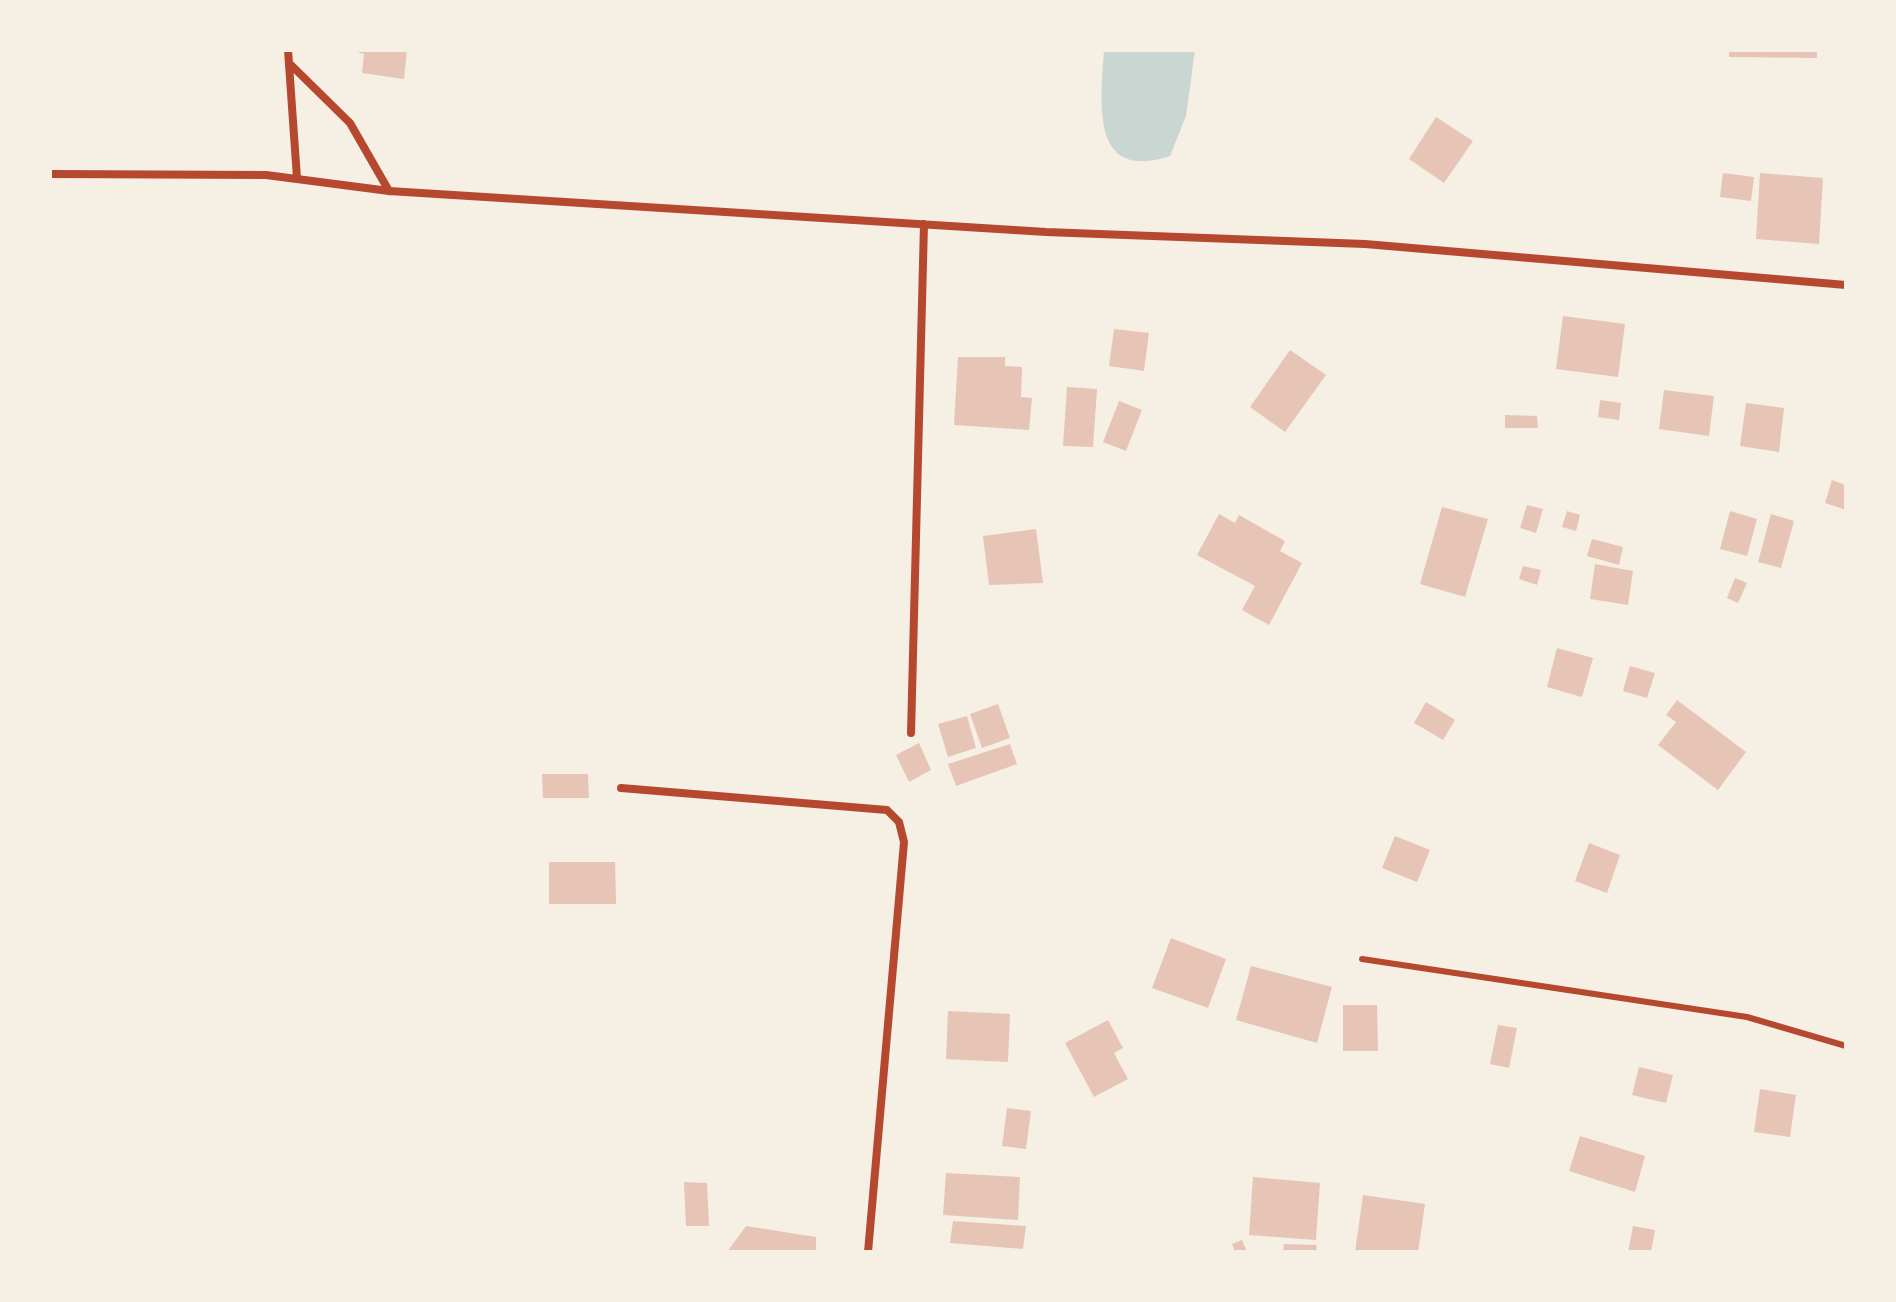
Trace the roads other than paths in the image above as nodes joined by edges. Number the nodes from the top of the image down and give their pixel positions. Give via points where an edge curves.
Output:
1 (288, 50) edge
2 (289, 63) junction
3 (50, 174) edge
4 (297, 178) junction
5 (389, 191) junction
6 (924, 224) junction
7 (1846, 285) edge
8 (911, 733) dead end
9 (621, 788) dead end
10 (1362, 959) dead end
11 (1846, 1046) edge
12 (868, 1252) edge

1 - 2 street
2 - 4 street
2 - 5 street via 350,123
3 - 4 street
4 - 5 street
5 - 6 street
6 - 7 street via 1365,244
6 - 8 street
9 - 12 street via 887,810 899,822 904,842
10 - 11 lane via 1747,1017

